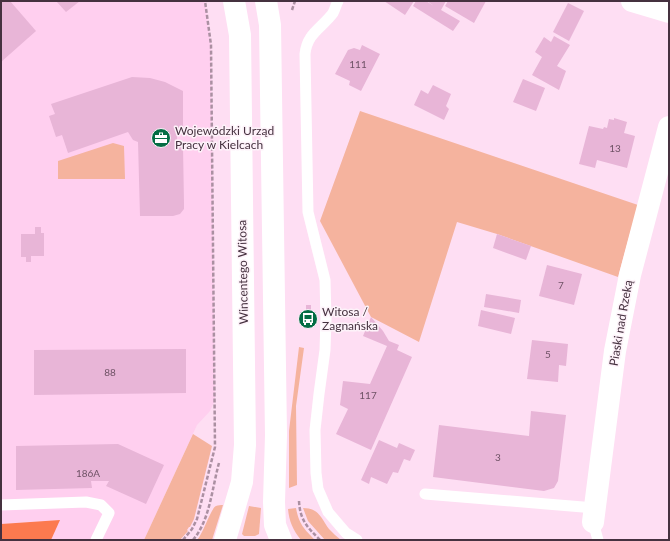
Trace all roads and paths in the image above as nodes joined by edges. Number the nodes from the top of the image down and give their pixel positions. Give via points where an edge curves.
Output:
1 (205, 1) edge
2 (234, 1) edge
3 (266, 1) edge
4 (338, 1) edge
5 (632, 1) edge
6 (669, 12) edge
7 (669, 127) edge
8 (206, 485) junction
9 (220, 488) dead end
10 (425, 494) dead end
11 (211, 498) dead end
12 (1, 505) edge
13 (299, 508) dead end
14 (595, 523) edge
15 (96, 540) edge
16 (183, 540) edge
17 (193, 540) edge
18 (225, 540) edge
19 (280, 540) edge
20 (320, 540) edge
21 (357, 540) edge

1 - 8 path via 211,45 216,447
2 - 18 main road, Wincentego Witosa via 240,35 245,445 242,482
3 - 19 main road via 270,25 274,228 274,502 275,525
4 - 21 lane via 334,12 310,37 305,54 308,212 325,280 325,350 315,430 316,473 318,489 328,512 346,533
5 - 6 main road
7 - 14 main road, Piaski nad Rzeką via 630,275 615,351
8 - 9 path
8 - 16 path via 197,519
10 - 14 lane
11 - 17 path via 199,532
12 - 15 lane via 86,502 101,504 108,513
13 - 20 path via 306,526

